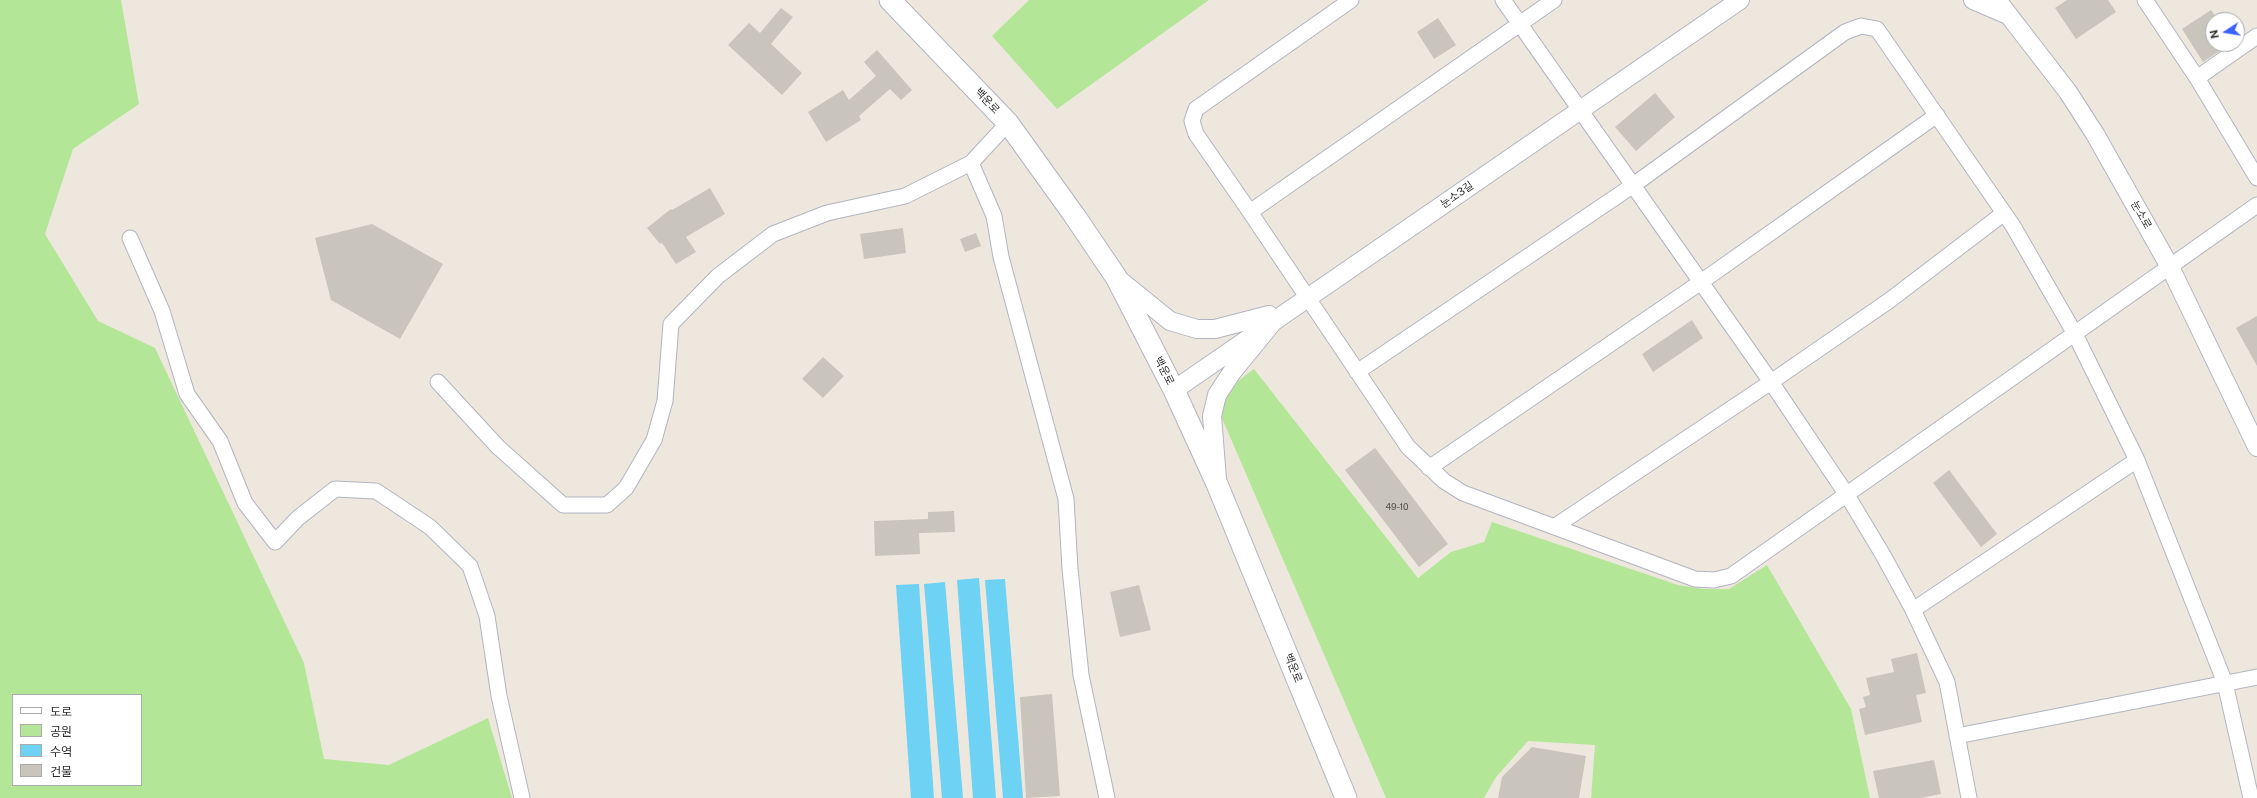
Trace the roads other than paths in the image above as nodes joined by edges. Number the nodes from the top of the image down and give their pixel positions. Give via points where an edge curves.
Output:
1 (890, 0) edge
2 (1351, 0) edge
3 (1503, 0) edge
4 (1554, 0) edge
5 (1740, 0) edge
6 (1973, 0) edge
7 (1997, 0) edge
8 (2145, 0) edge
9 (2008, 8) edge
10 (1519, 25) junction
11 (2257, 36) edge
12 (2197, 78) junction
13 (1579, 110) junction
14 (1938, 115) junction
15 (1008, 123) junction
16 (971, 163) junction
17 (2257, 178) edge
18 (1632, 186) junction
19 (2257, 205) edge
20 (1250, 212) junction
21 (2004, 213) junction
22 (130, 238) dead end
23 (2170, 267) junction
24 (1116, 277) junction
25 (1701, 282) junction
26 (1307, 298) junction
27 (1273, 322) junction
28 (2075, 334) junction
29 (1357, 372) junction
30 (438, 382) dead end
31 (1771, 382) junction
32 (1174, 390) junction
33 (2257, 447) edge
34 (2137, 460) junction
35 (1429, 468) junction
36 (1217, 484) junction
37 (1848, 495) junction
38 (1554, 527) junction
39 (1913, 610) junction
40 (2257, 677) edge
41 (2225, 683) junction
42 (1957, 736) junction
43 (522, 798) edge
44 (1107, 798) edge
45 (1346, 798) edge
46 (1969, 798) edge
47 (2251, 798) edge

1 - 15 main road, 백운로
2 - 20 street via 1196,109 1192,121 1196,134
3 - 10 street
4 - 10 street
5 - 13 street, 눈소3길
6 - 9 street
7 - 9 street, 눈소로
8 - 12 street
9 - 23 street, 눈소로 via 2095,134
10 - 13 street
10 - 20 street
11 - 12 street
12 - 17 street
13 - 18 street
13 - 26 street, 눈소3길
14 - 18 street via 1877,29 1861,26 1845,32
14 - 21 street
14 - 25 street
15 - 16 street
15 - 24 main road, 백운로
16 - 30 street via 905,196 827,213 773,234 718,276 670,324 665,401 654,440 626,488 607,505 563,505 498,447
16 - 44 street via 994,216 1001,257 1066,498 1070,569 1082,675
18 - 25 street
18 - 29 street
19 - 23 street
20 - 26 street
21 - 28 street
21 - 31 street via 1890,300
22 - 43 street via 162,312 187,394 220,442 245,503 275,542 298,518 335,489 376,491 430,527 470,566 487,616 499,696
23 - 28 street
23 - 33 street, 눈소로
24 - 27 street via 1170,321 1197,329 1215,329 1269,315
24 - 32 main road, 백운로
25 - 31 street
25 - 35 street
26 - 27 street, 눈소3길
26 - 29 street
27 - 32 street, 눈소3길
27 - 36 street via 1232,372 1217,395 1212,416
28 - 34 street
28 - 37 street
29 - 35 street via 1408,447
31 - 37 street
31 - 38 street
32 - 36 main road, 백운로
34 - 39 street
34 - 41 street
35 - 38 street via 1463,493
36 - 45 main road, 백운로
37 - 38 street via 1732,576 1714,580 1695,579
37 - 39 street
39 - 42 street via 1947,682
40 - 41 street
41 - 42 street
41 - 47 street
42 - 46 street

